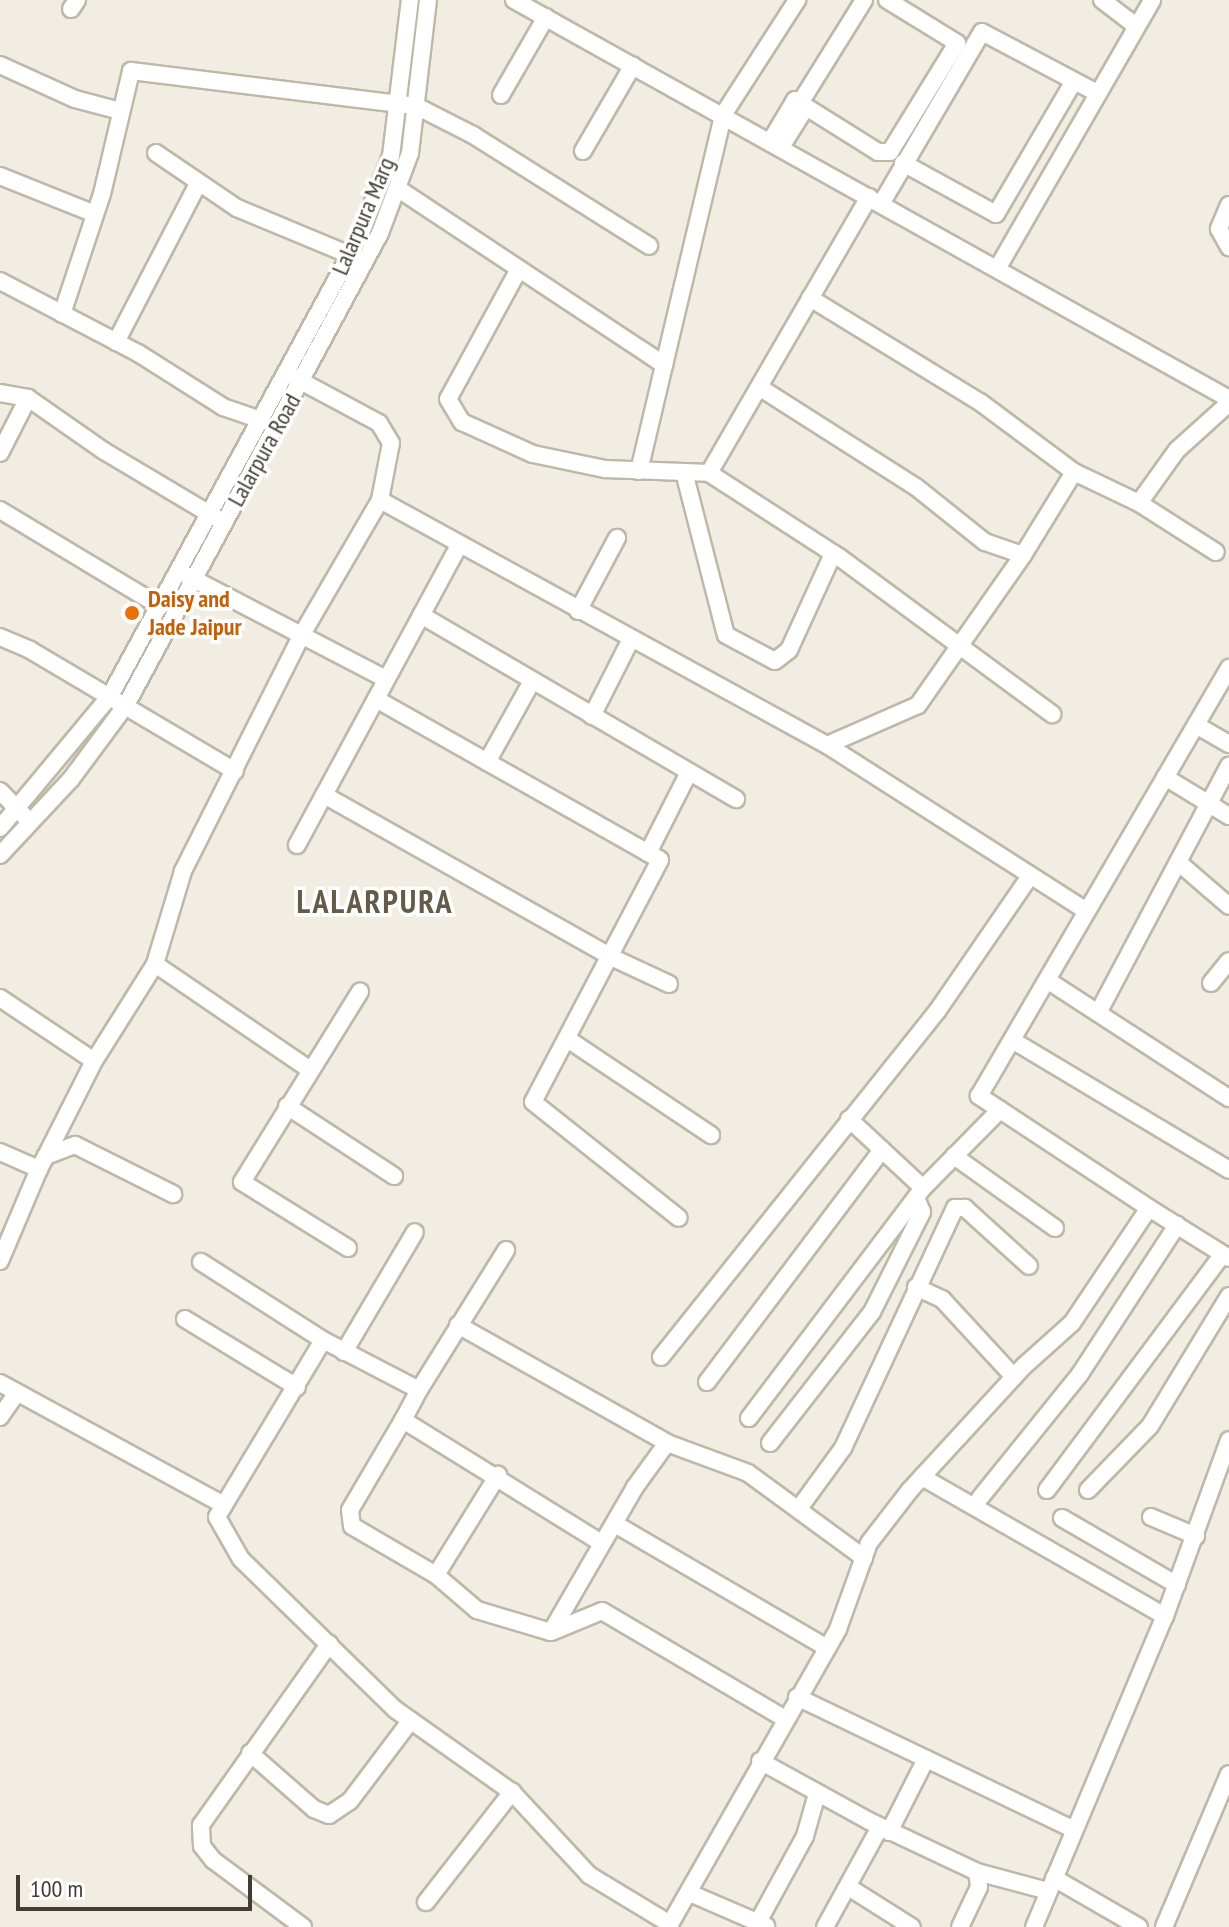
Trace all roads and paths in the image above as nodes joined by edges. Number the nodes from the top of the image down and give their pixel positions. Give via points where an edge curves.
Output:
1 (410, 0) edge
2 (428, 0) edge
3 (514, 0) edge
4 (797, 0) edge
5 (864, 0) edge
6 (887, 0) edge
7 (1102, 0) edge
8 (1152, 0) edge
9 (546, 17) junction
10 (1136, 26) junction
11 (0, 65) edge
12 (633, 65) junction
13 (1074, 81) junction
14 (1097, 93) junction
15 (501, 95) dead end
16 (800, 103) junction
17 (408, 104) junction
18 (120, 111) junction
19 (723, 115) junction
20 (776, 144) junction
21 (583, 151) dead end
22 (156, 153) dead end
23 (903, 163) junction
24 (0, 176) edge
25 (198, 184) junction
26 (400, 190) junction
27 (875, 200) junction
28 (1229, 205) edge
29 (95, 214) junction
30 (649, 246) dead end
31 (1229, 247) edge
32 (350, 255) junction
33 (519, 269) junction
34 (997, 269) junction
35 (0, 281) edge
36 (810, 298) junction
37 (62, 314) junction
38 (116, 342) junction
39 (664, 365) junction
40 (287, 373) junction
41 (302, 382) junction
42 (759, 387) junction
43 (0, 393) edge
44 (28, 398) junction
45 (1229, 401) edge
46 (261, 420) junction
47 (0, 453) edge
48 (639, 471) junction
49 (684, 472) junction
50 (1074, 472) junction
51 (709, 473) junction
52 (380, 500) junction
53 (1139, 503) junction
54 (0, 510) edge
55 (217, 519) junction
56 (617, 538) dead end
57 (458, 547) junction
58 (1216, 552) dead end
59 (833, 554) junction
60 (1023, 555) junction
61 (186, 575) junction
62 (160, 606) junction
63 (578, 611) junction
64 (421, 615) junction
65 (301, 636) junction
66 (0, 637) edge
67 (631, 639) junction
68 (960, 648) junction
69 (1229, 670) edge
70 (384, 678) junction
71 (532, 681) junction
72 (110, 696) junction
73 (376, 699) junction
74 (126, 705) junction
75 (1052, 714) dead end
76 (592, 716) junction
77 (1196, 725) junction
78 (1229, 744) edge
79 (827, 745) junction
80 (487, 762) junction
81 (1229, 766) edge
82 (235, 771) junction
83 (688, 774) junction
84 (1165, 777) junction
85 (0, 791) edge
86 (324, 795) junction
87 (736, 799) dead end
88 (1209, 804) junction
89 (19, 810) junction
90 (1229, 816) edge
91 (32, 823) junction
92 (0, 828) edge
93 (297, 845) dead end
94 (648, 853) junction
95 (0, 855) edge
96 (1178, 862) junction
97 (1030, 876) junction
98 (1229, 906) edge
99 (1087, 911) junction
100 (611, 957) junction
101 (1229, 961) edge
102 (155, 964) junction
103 (1047, 980) junction
104 (1211, 983) dead end
105 (669, 984) dead end
106 (360, 992) dead end
107 (0, 998) edge
108 (1098, 1013) junction
109 (569, 1040) junction
110 (1012, 1040) junction
111 (94, 1061) junction
112 (309, 1069) junction
113 (1229, 1098) edge
114 (287, 1106) junction
115 (1000, 1110) junction
116 (849, 1119) junction
117 (711, 1135) dead end
118 (882, 1150) junction
119 (0, 1152) edge
120 (954, 1156) junction
121 (42, 1162) junction
122 (1229, 1170) edge
123 (394, 1176) dead end
124 (919, 1193) junction
125 (173, 1194) dead end
126 (1149, 1208) junction
127 (679, 1218) dead end
128 (1177, 1225) junction
129 (1055, 1228) dead end
130 (415, 1232) dead end
131 (348, 1248) dead end
132 (506, 1250) dead end
133 (1225, 1257) edge
134 (0, 1261) edge
135 (201, 1262) dead end
136 (1029, 1266) dead end
137 (916, 1287) junction
138 (1229, 1296) edge
139 (185, 1319) dead end
140 (458, 1325) junction
141 (323, 1340) junction
142 (344, 1352) junction
143 (661, 1357) dead end
144 (1014, 1377) junction
145 (707, 1382) dead end
146 (0, 1383) edge
147 (297, 1387) junction
148 (419, 1390) junction
149 (17, 1393) junction
150 (0, 1417) edge
151 (749, 1418) dead end
152 (403, 1420) junction
153 (1229, 1440) edge
154 (667, 1443) junction
155 (770, 1443) dead end
156 (498, 1475) junction
157 (922, 1477) junction
158 (1047, 1490) dead end
159 (1088, 1490) dead end
160 (980, 1498) dead end
161 (224, 1505) junction
162 (800, 1507) junction
163 (1151, 1517) dead end
164 (1062, 1518) dead end
165 (615, 1524) junction
166 (1196, 1536) junction
167 (601, 1543) junction
168 (864, 1558) junction
169 (436, 1575) junction
170 (1177, 1585) junction
171 (1165, 1616) junction
172 (551, 1632) junction
173 (329, 1644) junction
174 (827, 1648) junction
175 (797, 1697) junction
176 (785, 1719) junction
177 (411, 1720) junction
178 (250, 1753) junction
179 (926, 1759) junction
180 (760, 1761) junction
181 (1229, 1774) edge
182 (512, 1792) junction
183 (817, 1794) junction
184 (885, 1829) junction
185 (1074, 1830) junction
186 (977, 1872) junction
187 (1051, 1885) junction
188 (850, 1888) junction
189 (692, 1894) junction
190 (426, 1902) dead end
191 (763, 1925) edge
192 (670, 1926) edge
193 (303, 1927) edge
194 (825, 1927) edge
195 (912, 1927) edge
196 (960, 1927) edge
197 (1034, 1927) edge
198 (1139, 1927) edge
199 (1164, 1927) edge

1 - 17 street, Lalarpura Marg
2 - 17 street, Lalarpura Road
3 - 9 street
4 - 19 street
5 - 16 street
6 - 16 street via 957,43 890,152 878,152
7 - 10 street
8 - 10 street
9 - 12 street
9 - 15 street
10 - 14 street
11 - 18 street via 75,99
12 - 19 street
12 - 21 street
13 - 14 street
13 - 23 street via 982,32
13 - 23 street via 996,214
14 - 34 street
16 - 20 street
17 - 18 street via 131,71
17 - 26 street, Lalarpura Road
17 - 30 street via 473,135
17 - 32 street, Lalarpura Marg
18 - 29 street
19 - 20 street
19 - 39 street
20 - 27 street
22 - 25 street
23 - 27 street
24 - 29 street
25 - 32 street via 237,208
25 - 38 street
26 - 33 street
26 - 41 street, Lalarpura Road
27 - 34 street
27 - 36 street
28 - 31 street via 1219,229
29 - 37 street
32 - 40 street, Lalarpura Marg
33 - 39 street
33 - 48 street via 448,399 453,413 533,454
34 - 45 street
35 - 37 street
36 - 42 street
36 - 50 street via 980,402
37 - 38 street
38 - 46 street via 223,407
39 - 48 street
40 - 41 street
40 - 46 street, Lalarpura Marg
41 - 52 street via 379,423 391,443
41 - 55 street, Lalarpura Road
42 - 51 street
42 - 60 street via 916,487 985,542
43 - 44 street
44 - 47 street
44 - 55 street
45 - 53 street via 1177,450
46 - 55 street, Lalarpura Marg
48 - 49 street
49 - 51 street
49 - 59 street via 726,635 752,651 783,659
50 - 53 street
50 - 60 street
51 - 59 street
52 - 57 street
52 - 65 street
53 - 58 street
54 - 62 street
55 - 61 street
56 - 63 street
57 - 63 street
57 - 64 street
59 - 68 street
60 - 68 street
61 - 62 street
61 - 65 street
61 - 74 street
62 - 72 street
63 - 67 street
64 - 70 street
64 - 71 street
65 - 70 street
65 - 82 street
66 - 72 street
67 - 76 street
67 - 79 street
68 - 75 street
68 - 79 street via 918,705
69 - 77 street
70 - 73 street
71 - 76 street
71 - 80 street
72 - 74 street
72 - 89 street
73 - 80 street
73 - 86 street
74 - 82 street
74 - 91 street
76 - 83 street
77 - 78 street
77 - 84 street
79 - 97 street
80 - 94 street
81 - 88 street
82 - 102 street via 183,871
83 - 87 street
83 - 94 street
84 - 88 street
84 - 99 street
85 - 89 street
86 - 93 street
86 - 100 street
88 - 90 street
88 - 96 street
89 - 91 street
89 - 92 street
91 - 95 street
94 - 100 street via 660,860
96 - 98 street
96 - 108 street
97 - 99 street
97 - 116 street via 938,1010
99 - 103 street
100 - 105 street
100 - 109 street
101 - 104 street
102 - 111 street
102 - 112 street
103 - 108 street
103 - 110 street
106 - 112 street
107 - 111 street
108 - 113 street
109 - 117 street
109 - 127 street via 533,1102
110 - 115 street via 979,1096
110 - 122 street
111 - 121 street
112 - 114 street
114 - 123 street
114 - 131 street via 242,1182
115 - 120 street
115 - 126 street
116 - 118 street
116 - 143 street
118 - 124 street
118 - 145 street
119 - 121 street
120 - 124 street
120 - 129 street
121 - 125 street via 75,1145
121 - 134 street
124 - 151 street
124 - 155 street via 922,1212 872,1312
126 - 128 street
126 - 144 street via 1072,1323
128 - 133 street
128 - 160 street via 1080,1374
130 - 142 street
132 - 140 street
133 - 158 street
135 - 141 street
136 - 137 street via 960,1205 950,1214
137 - 144 street via 942,1299
137 - 162 street via 843,1448
138 - 159 street via 1150,1426
139 - 147 street
140 - 148 street
140 - 154 street
141 - 142 street
141 - 147 street
142 - 148 street
144 - 157 street
146 - 149 street
147 - 161 street
148 - 152 street
149 - 150 street
149 - 161 street
152 - 156 street
152 - 169 street via 348,1519
153 - 166 street
154 - 162 street via 748,1473
154 - 165 street
156 - 167 street
156 - 169 street
157 - 168 street via 869,1543
157 - 171 street
161 - 173 street via 217,1517 241,1559
162 - 168 street
163 - 166 street
164 - 170 street
165 - 167 street
165 - 174 street
166 - 170 street
167 - 172 street via 587,1577
168 - 174 street
169 - 172 street via 477,1610
170 - 171 street
171 - 185 street
172 - 176 street via 602,1611
173 - 177 street
173 - 178 street
174 - 175 street
175 - 176 street
175 - 179 street
176 - 180 street
177 - 178 street via 350,1801 329,1815 307,1803
177 - 182 street
178 - 193 street via 201,1825 202,1846 213,1860
179 - 184 street
179 - 185 street
180 - 183 street
180 - 189 street
181 - 199 street
182 - 190 street
182 - 192 street via 589,1875
183 - 184 street
183 - 191 street via 805,1836
184 - 186 street
184 - 188 street
185 - 187 street
186 - 187 street
186 - 196 street via 979,1887
187 - 197 street
187 - 198 street
188 - 194 street
188 - 195 street
189 - 191 street
189 - 192 street

